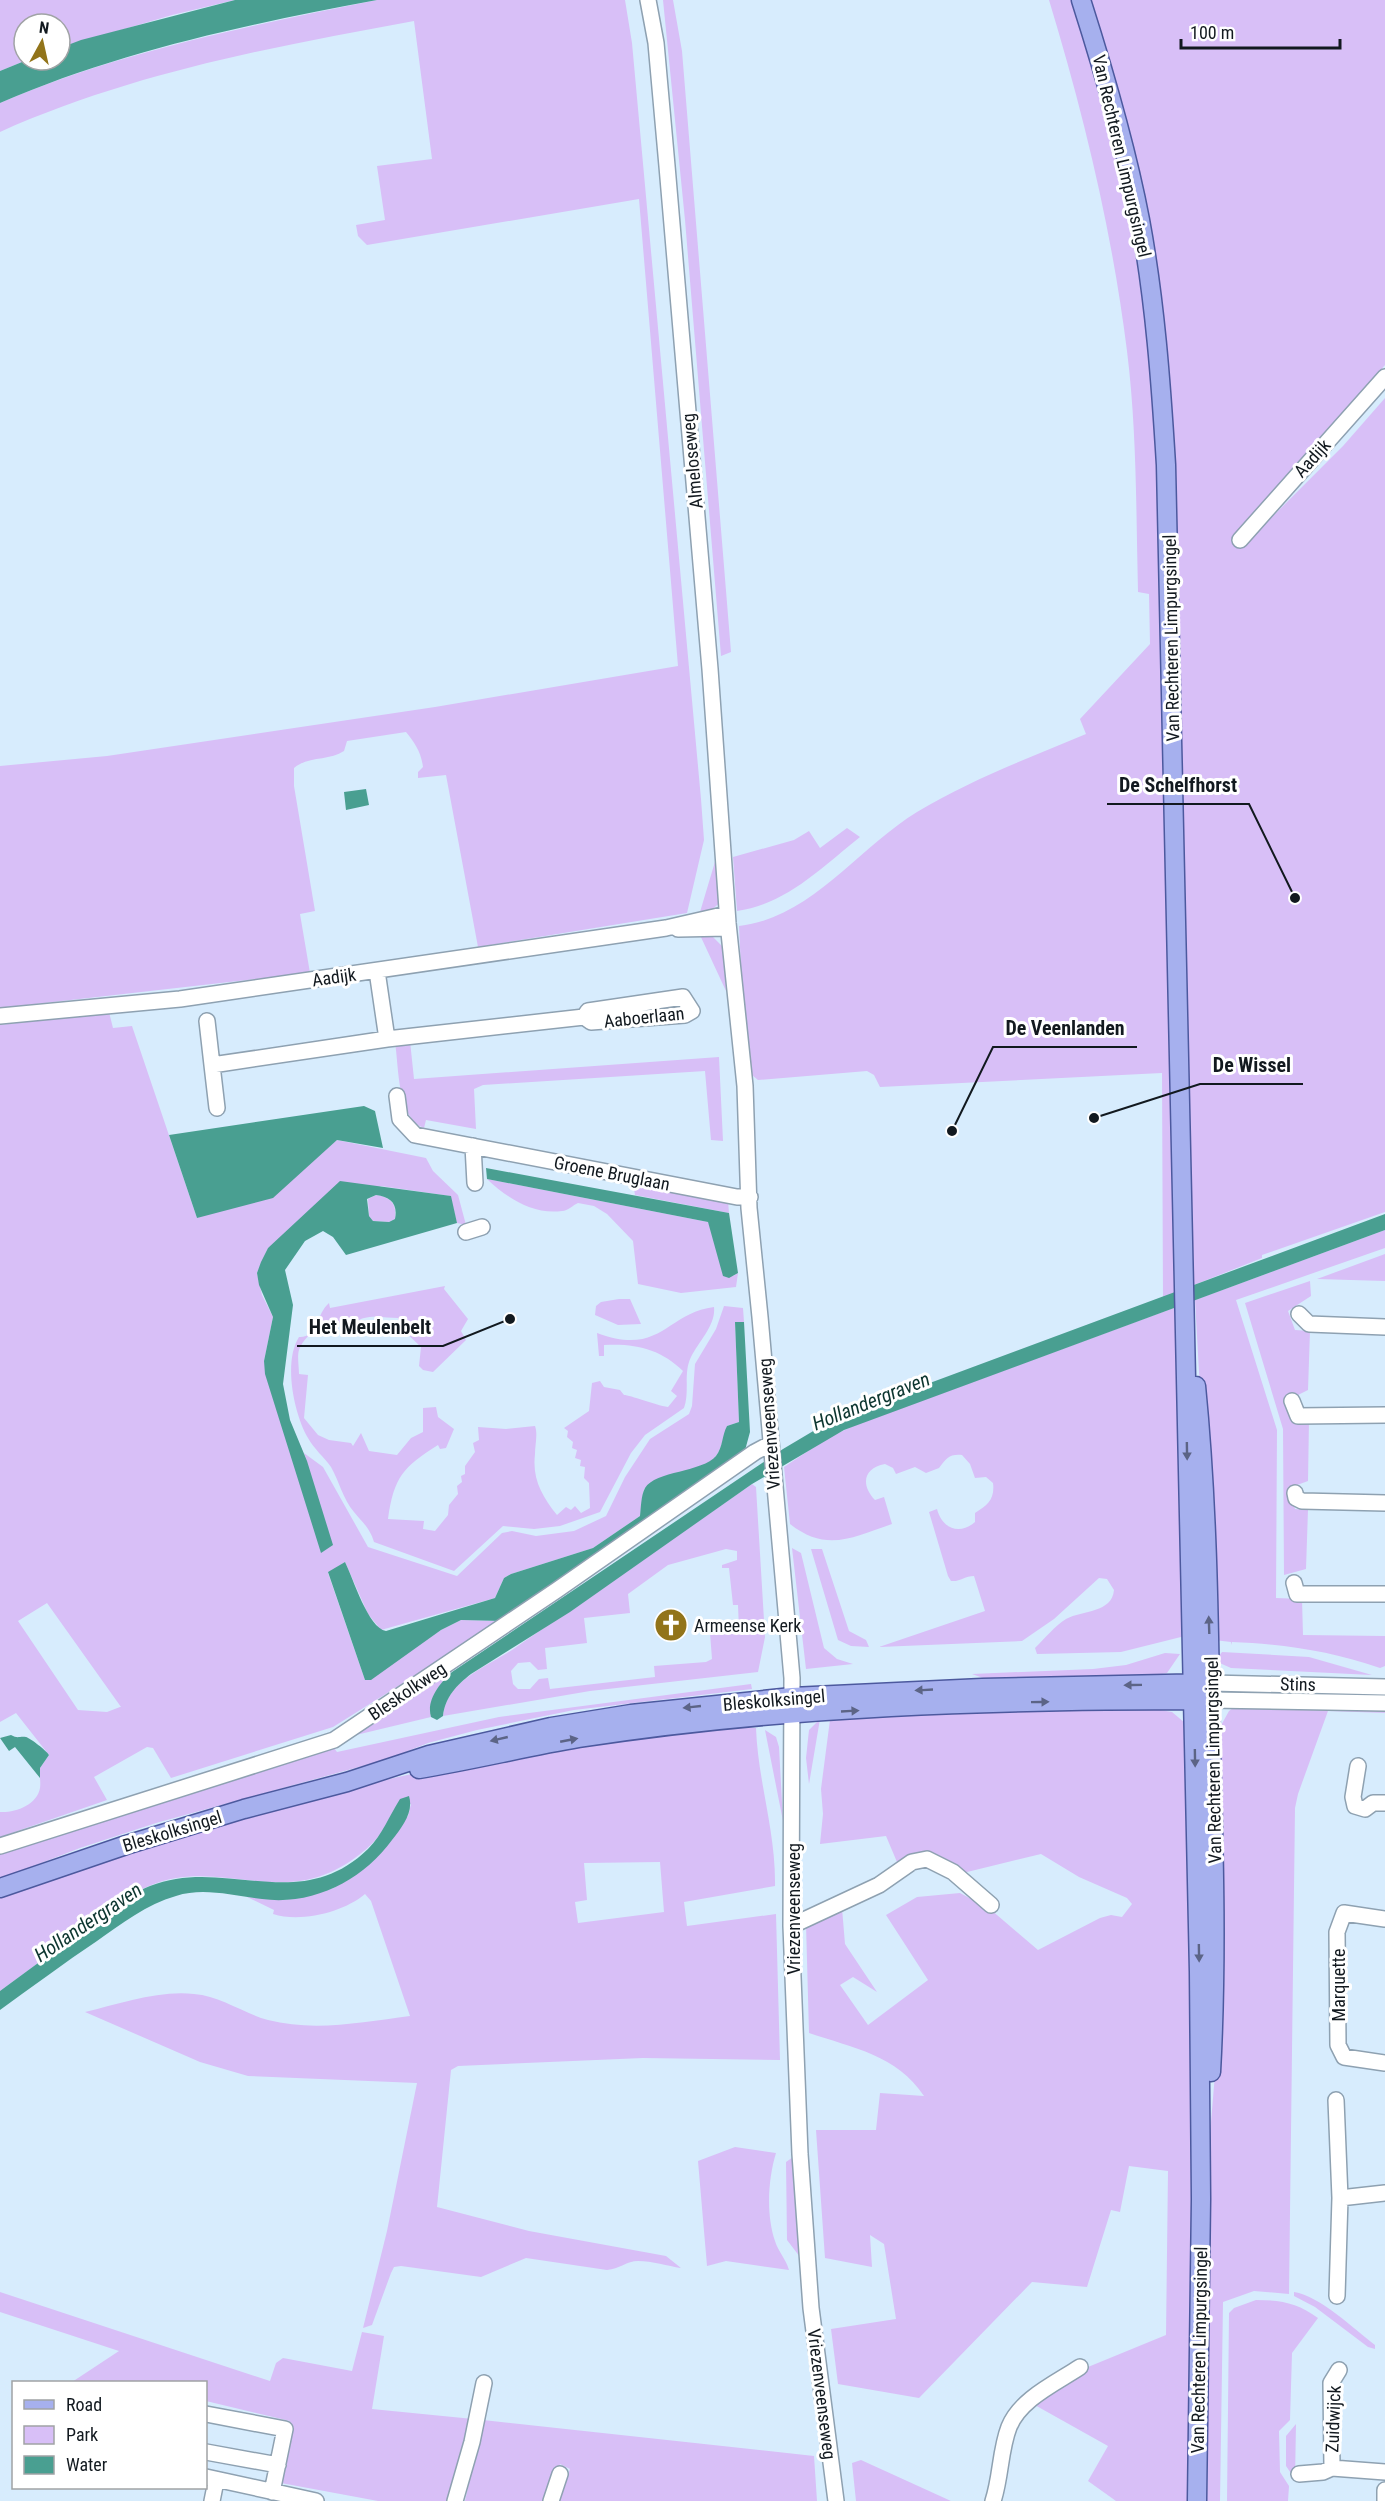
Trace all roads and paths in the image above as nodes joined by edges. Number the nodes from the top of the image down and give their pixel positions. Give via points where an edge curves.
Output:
1 (648, 0) edge
2 (1081, 0) edge
3 (1385, 377) edge
4 (1240, 540) dead end
5 (728, 922) junction
6 (377, 971) junction
7 (0, 1016) edge
8 (584, 1017) junction
9 (207, 1021) dead end
10 (387, 1039) junction
11 (212, 1065) junction
12 (397, 1096) dead end
13 (217, 1108) dead end
14 (473, 1146) junction
15 (475, 1184) dead end
16 (750, 1197) junction
17 (482, 1227) dead end
18 (466, 1232) dead end
19 (1299, 1314) dead end
20 (1385, 1327) edge
21 (1292, 1401) dead end
22 (1385, 1415) edge
23 (771, 1450) junction
24 (1295, 1492) dead end
25 (1385, 1503) edge
26 (1294, 1583) dead end
27 (1385, 1594) edge
28 (1385, 1687) edge
29 (1202, 1692) junction
30 (1385, 1702) edge
31 (792, 1706) junction
32 (1358, 1766) dead end
33 (1385, 1803) edge
34 (0, 1846) edge
35 (0, 1888) edge
36 (991, 1905) dead end
37 (1385, 1919) edge
38 (791, 1926) junction
39 (1385, 2063) edge
40 (1336, 2100) dead end
41 (1385, 2193) edge
42 (1340, 2198) junction
43 (1337, 2296) dead end
44 (1080, 2367) dead end
45 (1339, 2370) dead end
46 (484, 2383) dead end
47 (207, 2414) edge
48 (207, 2452) edge
49 (278, 2465) junction
50 (1332, 2468) junction
51 (1385, 2472) edge
52 (560, 2474) dead end
53 (1299, 2474) dead end
54 (211, 2479) edge
55 (1385, 2490) edge
56 (272, 2492) junction
57 (212, 2501) edge
58 (316, 2501) edge
59 (455, 2501) edge
60 (551, 2501) edge
61 (836, 2501) edge
62 (993, 2501) edge
63 (1197, 2501) edge
64 (1385, 2501) edge

1 - 5 street, Almeloseweg via 656,43 667,166
2 - 29 main road, Van Rechteren Limpurgsingel via 1140,219 1161,375 1187,1315 1185,1360
3 - 4 street, Aadijk
5 - 6 street, Aadijk
5 - 16 street, Vriezenveenseweg via 745,1086
6 - 7 street, Aadijk via 180,999
6 - 10 street
8 - 8 street, Aaboerlaan via 588,1011 683,997 692,1011 685,1015 591,1022
8 - 10 street, Aaboerlaan
9 - 11 street
10 - 11 street, Aaboerlaan
11 - 13 street
12 - 14 street, Groene Bruglaan via 400,1119 415,1135
14 - 15 street
14 - 16 street, Groene Bruglaan
16 - 23 street, Vriezenveenseweg
17 - 18 street
19 - 20 street via 1309,1324
21 - 22 street via 1298,1416
23 - 31 street, Vriezenveenseweg
23 - 34 street, Bleskolkweg via 755,1452 334,1740
24 - 25 street via 1302,1501
26 - 27 street via 1297,1594
28 - 29 street, Stins
29 - 30 street, Stins
29 - 31 main road, Bleskolksingel via 981,1704
29 - 63 main road, Van Rechteren Limpurgsingel via 1216,1940 1208,2140 1201,2199
31 - 35 main road, Bleskolksingel via 631,1714 551,1727 429,1755 171,1831
31 - 38 street, Vriezenveenseweg
32 - 33 street via 1355,1806 1365,1809 1373,1803
36 - 38 street via 953,1872 927,1859 912,1862 879,1885
37 - 39 street, Marquette via 1344,1913 1338,1932 1338,2045 1344,2057
38 - 61 street, Vriezenveenseweg via 811,2308
40 - 42 street
41 - 42 street
42 - 43 street
44 - 62 street via 1029,2400 1015,2415 1008,2429
45 - 50 street, Zuidwijck via 1331,2383
46 - 59 street
47 - 49 street via 285,2429
48 - 49 street
49 - 56 street
50 - 51 street, Zuidwijck
50 - 53 street, Zuidwijck
52 - 60 street
54 - 56 street
54 - 57 street
55 - 64 street
56 - 58 street

